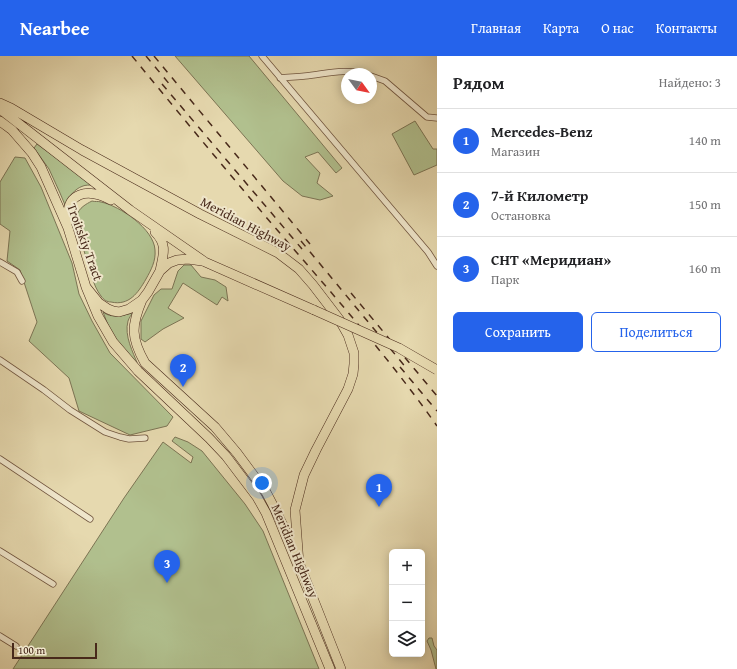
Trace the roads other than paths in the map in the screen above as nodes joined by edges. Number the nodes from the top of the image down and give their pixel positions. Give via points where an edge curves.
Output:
1 (262, 56) edge
2 (341, 72) edge
3 (280, 78) junction
4 (377, 78) edge
5 (0, 103) edge
6 (0, 109) edge
7 (437, 118) edge
8 (0, 121) edge
9 (130, 210) junction
10 (145, 222) junction
11 (68, 228) junction
12 (0, 262) edge
13 (205, 262) junction
14 (437, 266) edge
15 (160, 271) junction
16 (22, 282) dead end
17 (86, 286) junction
18 (142, 300) junction
19 (0, 360) edge
20 (437, 370) edge
21 (145, 438) dead end
22 (0, 459) edge
23 (90, 519) dead end
24 (0, 551) edge
25 (299, 564) junction
26 (53, 584) dead end
27 (0, 636) edge
28 (16, 646) dead end
29 (330, 669) edge
30 (341, 669) edge

1 - 3 street
2 - 3 street
3 - 14 street via 428,252
4 - 7 street via 385,80 427,117
5 - 25 main road, Meridian Highway via 200,214 278,253 313,284 339,319 354,353 353,374 348,389 304,475 295,510
6 - 9 main road, Troitskiy Tract
8 - 11 main road, Troitskiy Tract via 12,130 32,153
9 - 10 main road, Troitskiy Tract
9 - 11 main road via 103,196 80,194 68,207
10 - 13 main road, Troitskiy Tract
10 - 15 main road via 158,235 164,247
11 - 17 main road, Troitskiy Tract
12 - 16 street via 17,272
13 - 15 main road, Troitskiy Tract via 177,260 169,262
13 - 20 main road, Troitskiy Tract, bridge via 399,348
15 - 18 main road, Troitskiy Tract
17 - 18 main road, Troitskiy Tract via 99,303 113,311 129,309
17 - 29 main road, Meridian Highway via 98,316 113,342 138,371 226,456 257,498 266,513
18 - 25 main road, Meridian Highway via 136,313 134,335 145,363 215,427 237,453 269,497
19 - 21 street via 105,432 129,439
22 - 23 street
24 - 26 street
25 - 30 main road, Meridian Highway
27 - 28 street

